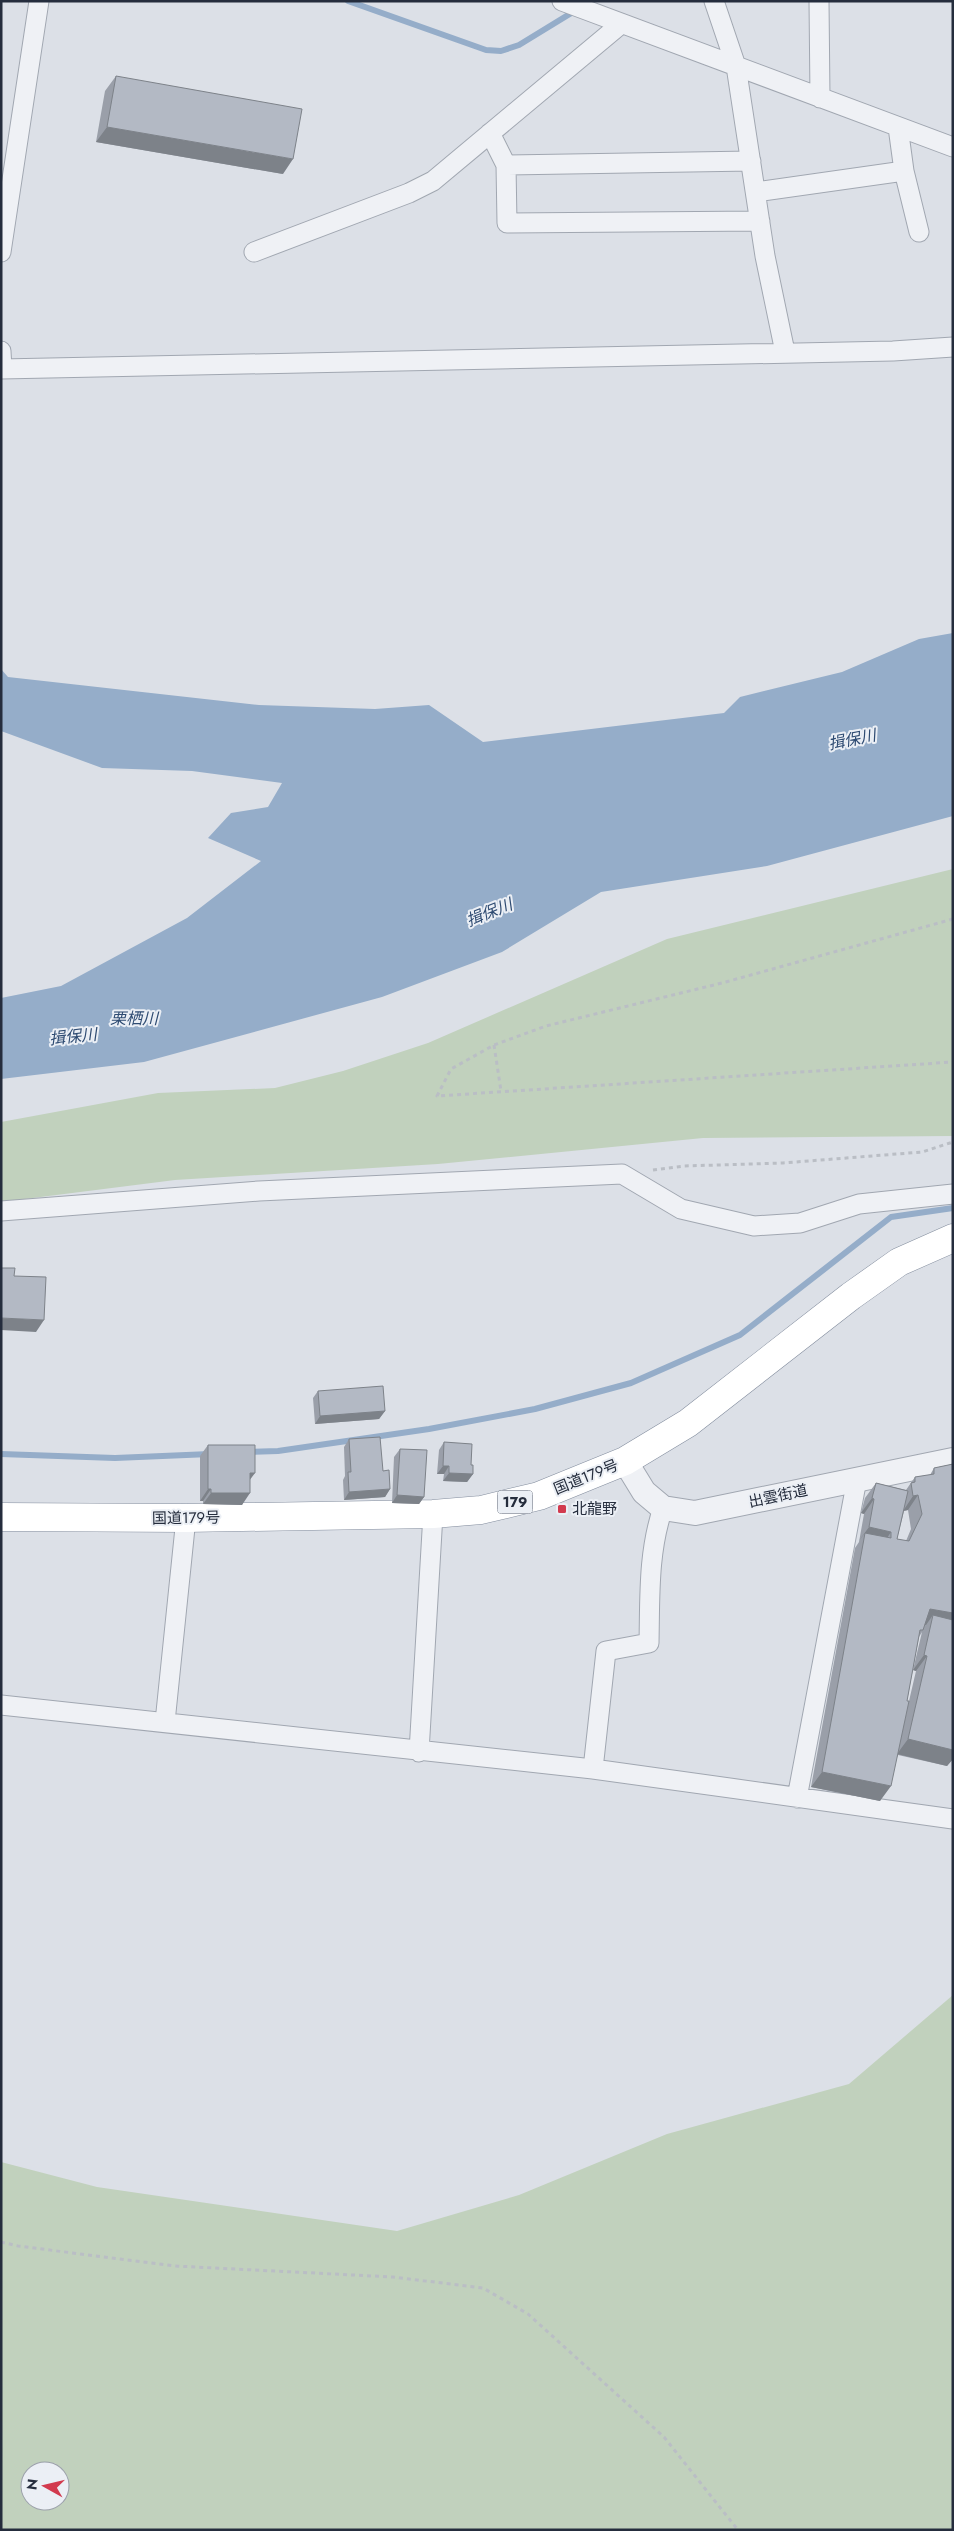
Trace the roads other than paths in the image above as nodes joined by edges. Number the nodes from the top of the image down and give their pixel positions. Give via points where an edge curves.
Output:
1 (39, 1) edge
2 (562, 1) edge
3 (714, 1) edge
4 (819, 1) edge
5 (621, 24) junction
6 (736, 66) junction
7 (820, 98) junction
8 (898, 127) junction
9 (490, 133) junction
10 (953, 147) edge
11 (751, 162) junction
12 (506, 165) junction
13 (904, 171) junction
14 (756, 192) junction
15 (760, 221) junction
16 (918, 232) dead end
17 (1, 252) edge
18 (254, 252) dead end
19 (953, 346) edge
20 (785, 352) junction
21 (2, 363) edge
22 (953, 1194) edge
23 (1, 1211) edge
24 (953, 1238) edge
25 (953, 1460) edge
26 (625, 1461) junction
27 (857, 1479) junction
28 (663, 1508) junction
29 (433, 1514) junction
30 (1, 1517) edge
31 (186, 1518) junction
32 (1, 1705) edge
33 (165, 1722) junction
34 (419, 1752) junction
35 (593, 1769) junction
36 (797, 1798) junction
37 (953, 1819) edge

1 - 17 street
2 - 5 street
3 - 6 street
4 - 7 street
5 - 6 street
5 - 9 street
6 - 7 street
6 - 11 street
7 - 8 street
8 - 10 street
8 - 13 street
9 - 12 street
9 - 18 street via 433,181
11 - 12 street
11 - 14 street
12 - 15 street via 508,223
13 - 14 street
13 - 16 street
14 - 15 street
15 - 20 street
19 - 20 street via 893,351
20 - 21 street
22 - 23 street via 859,1204 800,1223 754,1226 681,1209 622,1174 268,1191
24 - 26 highway, 国道179号 / 179 via 899,1262 688,1423
25 - 27 street, 出雲街道
26 - 28 street via 644,1492
26 - 29 highway, 国道179号 / 179 via 581,1481 514,1503
27 - 28 street, 出雲街道 via 695,1513
27 - 36 street
28 - 35 street via 650,1564 649,1643 606,1651
29 - 31 highway, 国道179号 / 179
29 - 34 street
30 - 31 highway, 国道179号 / 179
31 - 33 street
32 - 33 street
33 - 34 street
34 - 35 street
35 - 36 street
36 - 37 street

